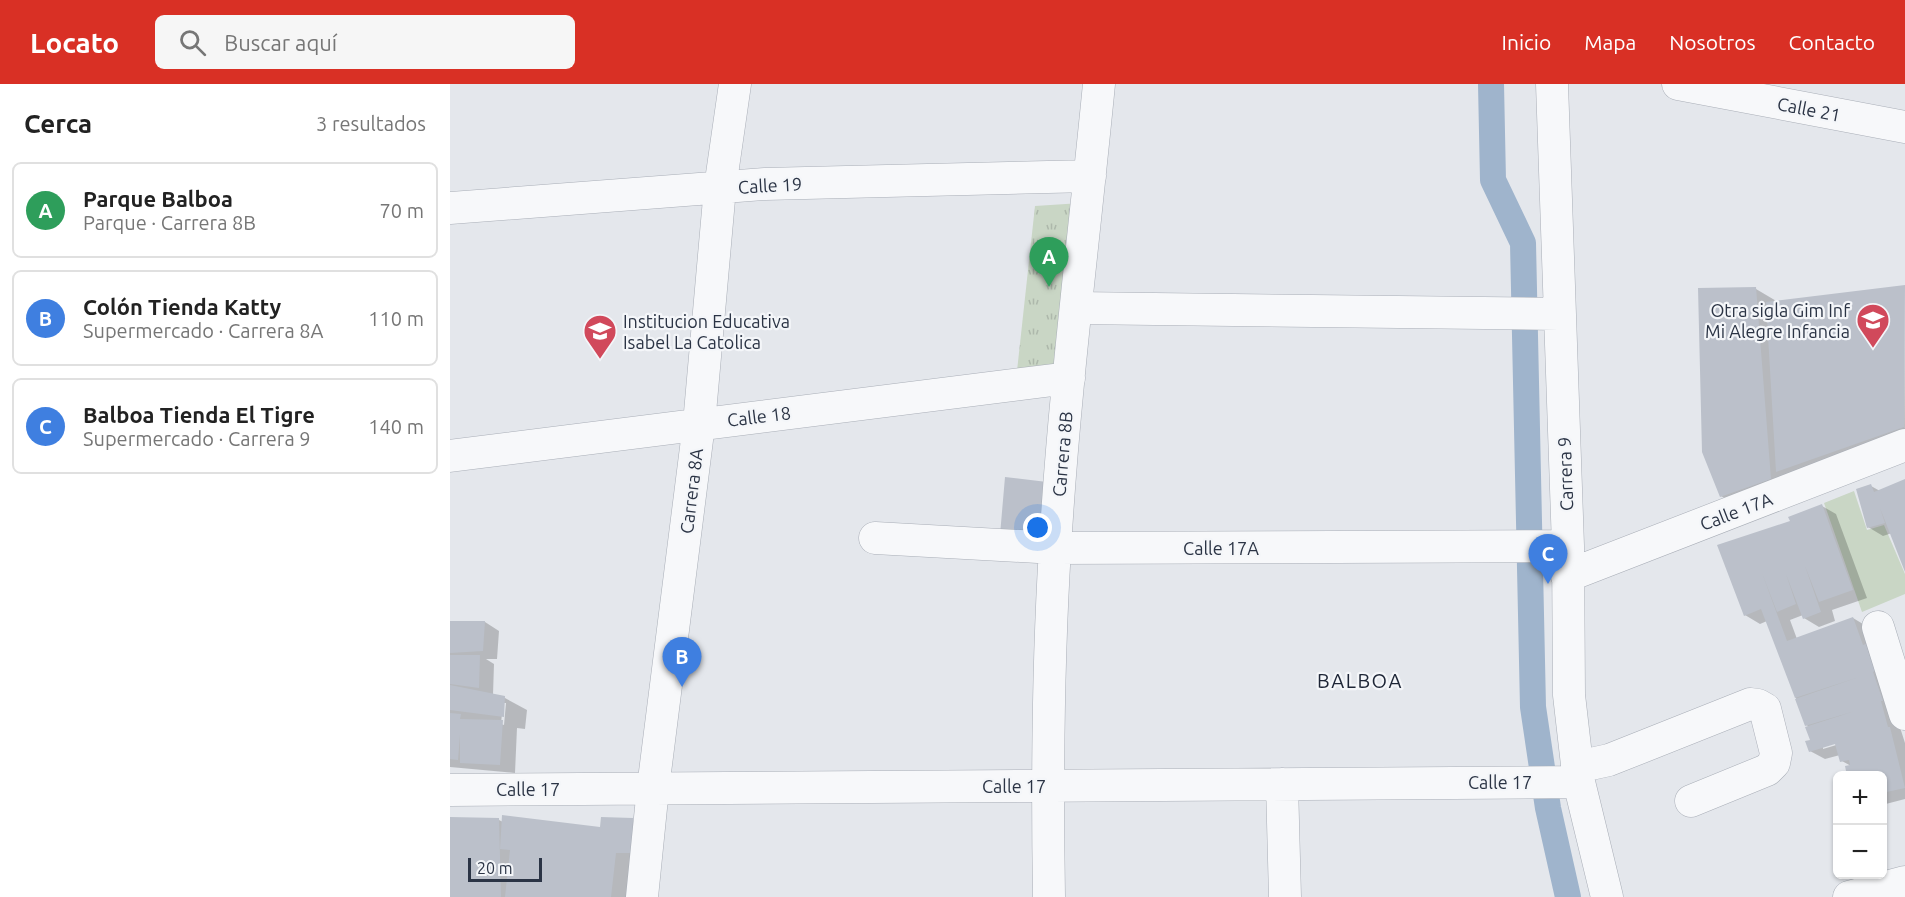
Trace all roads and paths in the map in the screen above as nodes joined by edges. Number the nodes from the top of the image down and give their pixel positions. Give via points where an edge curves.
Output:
1 (735, 84) edge
2 (1099, 84) edge
3 (1552, 84) edge
4 (1678, 84) edge
5 (1905, 127) edge
6 (1090, 176) junction
7 (720, 188) junction
8 (450, 208) edge
9 (1076, 308) junction
10 (1540, 313) junction
11 (1068, 378) junction
12 (699, 424) junction
13 (1905, 445) edge
14 (450, 456) edge
15 (875, 538) dead end
16 (1055, 548) junction
17 (1551, 554) junction
18 (1878, 627) dead end
19 (1905, 714) edge
20 (1570, 777) junction
21 (1282, 784) junction
22 (1047, 785) junction
23 (653, 788) junction
24 (450, 790) edge
25 (1691, 801) dead end
26 (1905, 882) edge
27 (642, 897) edge
28 (1049, 897) edge
29 (1285, 897) edge
30 (1607, 897) edge
31 (1849, 897) edge

1 - 7 street, Carrera 8A
2 - 6 street, Carrera 8B
3 - 10 street, Carrera 9
4 - 5 street, Calle 21
6 - 7 street, Calle 19
6 - 9 street, Carrera 8B
7 - 8 street, Calle 19
7 - 12 street, Carrera 8A
9 - 10 street
9 - 11 street, Carrera 8B
10 - 17 street, Carrera 9
11 - 12 street, Calle 18
11 - 16 street, Carrera 8B
12 - 14 street, Calle 18
12 - 23 street, Carrera 8A
13 - 17 street, Calle 17A
15 - 16 street, Calle 17A
16 - 17 street, Calle 17A
16 - 22 street, Carrera 8B
17 - 20 street, Carrera 9 via 1569,695
18 - 19 street
20 - 21 street, Calle 17 via 1521,782
20 - 25 street, Calle 17 via 1750,704 1765,709 1776,753 1774,763 1767,770
20 - 30 street, Carrera 9
21 - 22 street, Calle 17
21 - 29 street
22 - 23 street, Calle 17
22 - 28 street, Carrera 8B
23 - 24 street, Calle 17
23 - 27 street, Carrera 8A
26 - 31 street

